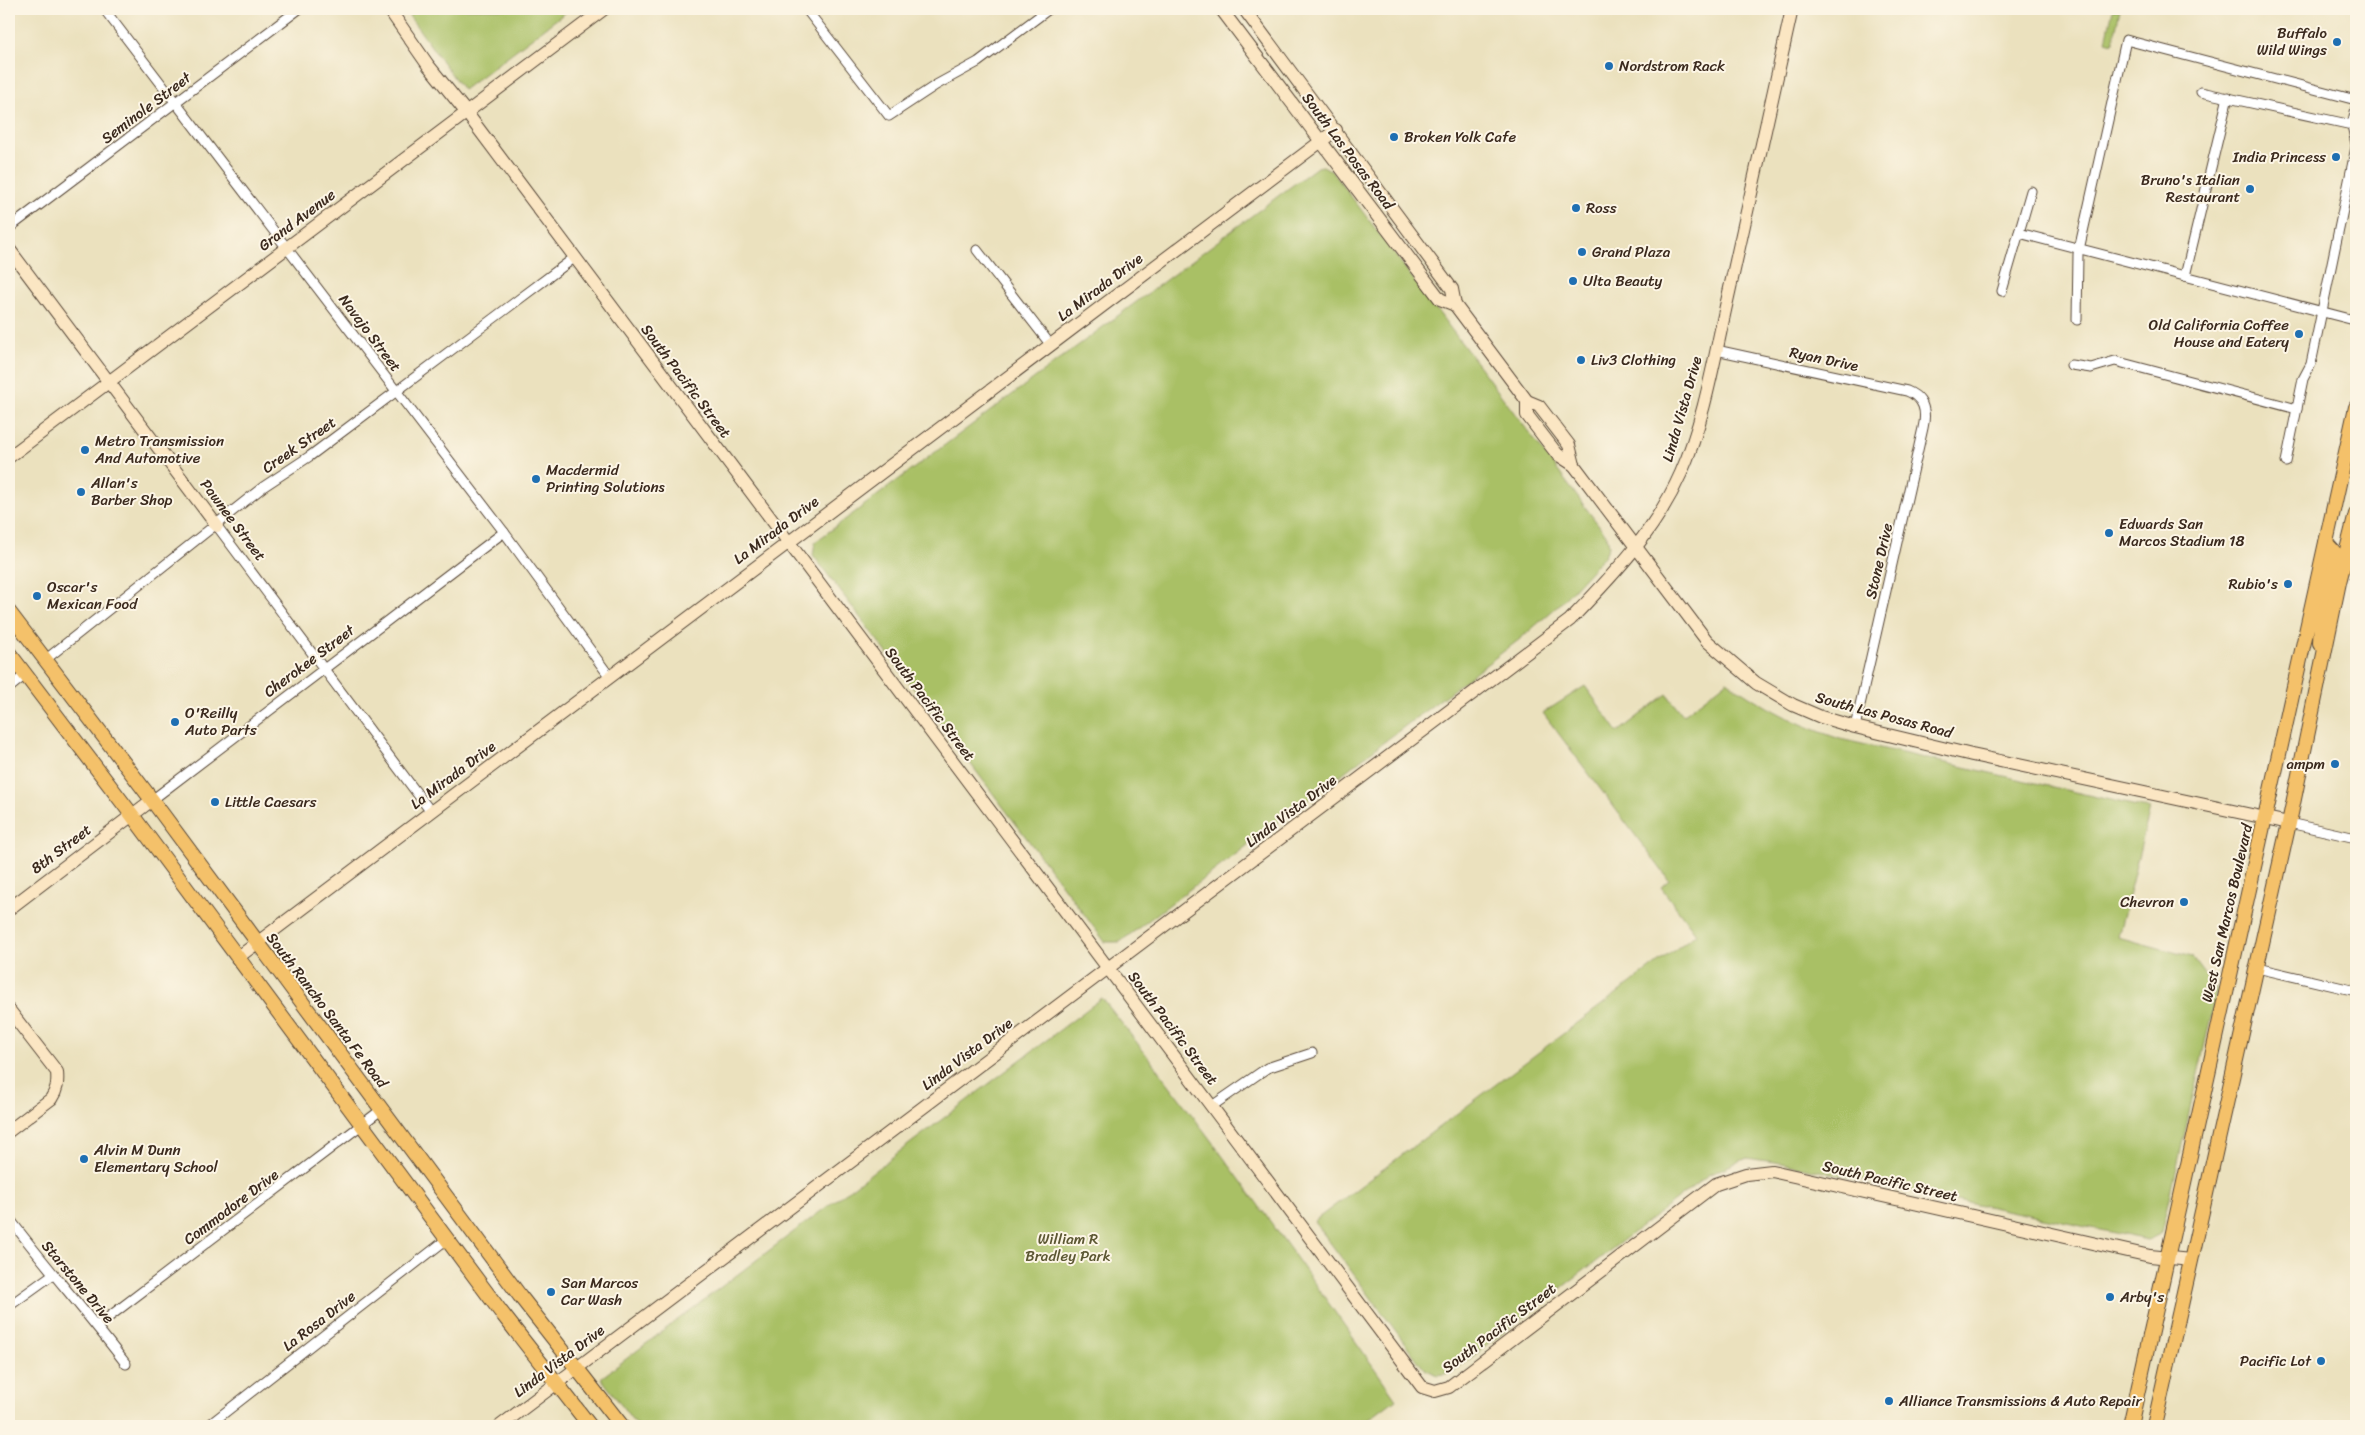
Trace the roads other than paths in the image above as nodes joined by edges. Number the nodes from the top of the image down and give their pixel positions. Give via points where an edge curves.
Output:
1 (104, 9) edge
2 (298, 9) edge
3 (389, 9) edge
4 (604, 9) edge
5 (806, 9) edge
6 (1048, 9) edge
7 (1221, 9) edge
8 (1244, 9) edge
9 (1792, 9) edge
10 (2201, 92) dead end
11 (2228, 98) junction
12 (2356, 100) edge
13 (177, 103) junction
14 (2356, 108) edge
15 (466, 112) junction
16 (2352, 125) junction
17 (1336, 130) junction
18 (1321, 141) junction
19 (2356, 146) edge
20 (2031, 191) dead end
21 (9, 228) edge
22 (2019, 233) junction
23 (287, 247) junction
24 (9, 249) edge
25 (2080, 249) junction
26 (977, 250) dead end
27 (574, 258) junction
28 (2185, 276) junction
29 (2002, 291) dead end
30 (1455, 305) junction
31 (2322, 312) junction
32 (2077, 320) dead end
33 (2354, 320) dead end
34 (1050, 344) junction
35 (1716, 350) junction
36 (2071, 365) dead end
37 (109, 382) junction
38 (396, 391) junction
39 (1922, 402) joint
40 (2356, 407) edge
41 (2297, 409) junction
42 (9, 457) edge
43 (2286, 462) dead end
44 (2356, 514) edge
45 (217, 526) junction
46 (504, 532) junction
47 (788, 542) junction
48 (2326, 543) junction
49 (1637, 547) junction
50 (9, 612) edge
51 (9, 653) edge
52 (2323, 658) junction
53 (45, 660) junction
54 (326, 669) junction
55 (25, 675) junction
56 (610, 677) junction
57 (9, 688) edge
58 (1855, 727) junction
59 (152, 800) junction
60 (431, 812) junction
61 (132, 815) junction
62 (2265, 818) junction
63 (2290, 823) junction
64 (2356, 838) edge
65 (9, 910) edge
66 (257, 943) junction
67 (237, 958) junction
68 (2257, 968) junction
69 (1109, 970) junction
70 (2356, 991) edge
71 (9, 1010) edge
72 (1312, 1053) dead end
73 (1212, 1106) junction
74 (381, 1110) junction
75 (361, 1125) junction
76 (9, 1131) edge
77 (9, 1218) edge
78 (447, 1239) junction
79 (2167, 1258) junction
80 (2191, 1260) junction
81 (52, 1275) junction
82 (9, 1306) edge
83 (97, 1326) junction
84 (126, 1364) dead end
85 (578, 1368) junction
86 (558, 1384) junction
87 (208, 1425) dead end
88 (500, 1426) edge
89 (590, 1426) edge
90 (622, 1426) edge
91 (2130, 1426) edge
92 (2154, 1426) edge

1 - 13 street, Navajo Street
2 - 13 street, Seminole Street
3 - 15 street, South Pacific Street
4 - 15 street, Grand Avenue
5 - 6 street via 889,116 978,62
7 - 18 street, South Las Posas Road
8 - 17 street, South Las Posas Road
9 - 35 street, Linda Vista Drive
10 - 11 street
11 - 16 street
11 - 28 street
12 - 25 street via 2126,40
13 - 21 street, Seminole Street
13 - 23 street, Navajo Street
14 - 16 street
15 - 23 street, Grand Avenue
15 - 27 street, South Pacific Street
16 - 19 street
17 - 18 street, La Mirada Drive
17 - 30 street, South Las Posas Road via 1452,289
18 - 30 street, South Las Posas Road via 1440,299
18 - 34 street, La Mirada Drive
19 - 31 street
20 - 22 street
22 - 25 street
22 - 29 street
23 - 37 street, Grand Avenue
23 - 38 street, Navajo Street
24 - 37 street, Pawnee Street
25 - 28 street
25 - 32 street
26 - 34 street
27 - 38 street, Creek Street
27 - 47 street, South Pacific Street
28 - 31 street
30 - 49 street, South Las Posas Road via 1527,401 1539,406 1569,445 1574,465
31 - 33 street
31 - 41 street
34 - 47 street, La Mirada Drive
35 - 39 street, Ryan Drive via 1907,391
35 - 49 street, Linda Vista Drive via 1681,473
36 - 41 street via 2091,368 2115,361
37 - 42 street, Grand Avenue
37 - 45 street, Pawnee Street
38 - 45 street, Creek Street via 263,487
38 - 46 street, Navajo Street
39 - 58 street, Stone Drive via 1926,410 1925,420
40 - 48 main road, West San Marcos Boulevard
41 - 43 street
44 - 52 main road
45 - 53 street, Creek Street
45 - 54 street, Pawnee Street
46 - 54 street, Cherokee Street
46 - 56 street, Navajo Street
47 - 56 street, La Mirada Drive
47 - 69 street, South Pacific Street
48 - 52 main road via 2335,553 2321,619 2319,639
48 - 62 main road, West San Marcos Boulevard
49 - 58 street, South Las Posas Road via 1688,618 1728,661 1756,683 1793,705
49 - 69 street, Linda Vista Drive via 1570,620
50 - 53 main road, South Rancho Santa Fe Road
51 - 55 main road
52 - 63 main road
53 - 59 main road, South Rancho Santa Fe Road
54 - 59 street, Cherokee Street
54 - 60 street, Pawnee Street
55 - 57 street
55 - 61 main road
56 - 60 street, La Mirada Drive
58 - 62 street, South Las Posas Road
59 - 61 street, Cherokee Street
59 - 66 main road, South Rancho Santa Fe Road
60 - 66 street, La Mirada Drive
61 - 65 street, 8th Street
61 - 67 main road
62 - 63 street, South Las Posas Road
62 - 79 main road, West San Marcos Boulevard
63 - 64 street
63 - 68 main road
66 - 67 street, La Mirada Drive
66 - 74 main road, South Rancho Santa Fe Road
67 - 75 main road
68 - 70 street
68 - 80 main road
69 - 73 street, South Pacific Street
69 - 85 street, Linda Vista Drive
71 - 76 street via 57,1072 58,1080 51,1099
72 - 73 street via 1267,1068
73 - 79 street, South Pacific Street via 1416,1380 1422,1387 1435,1391 1449,1387 1716,1184 1746,1174 1772,1172
74 - 75 street, Commodore Drive
74 - 85 main road, South Rancho Santa Fe Road
75 - 78 main road
75 - 83 street, Commodore Drive
77 - 81 street, Starstone Drive
78 - 86 main road
78 - 87 street, La Rosa Drive
79 - 80 street, South Pacific Street
79 - 91 main road, West San Marcos Boulevard
80 - 92 main road
81 - 82 street
81 - 83 street, Starstone Drive
83 - 84 street, Starstone Drive
85 - 86 street, Linda Vista Drive
85 - 90 main road, South Rancho Santa Fe Road
86 - 88 street, Linda Vista Drive
86 - 89 main road

